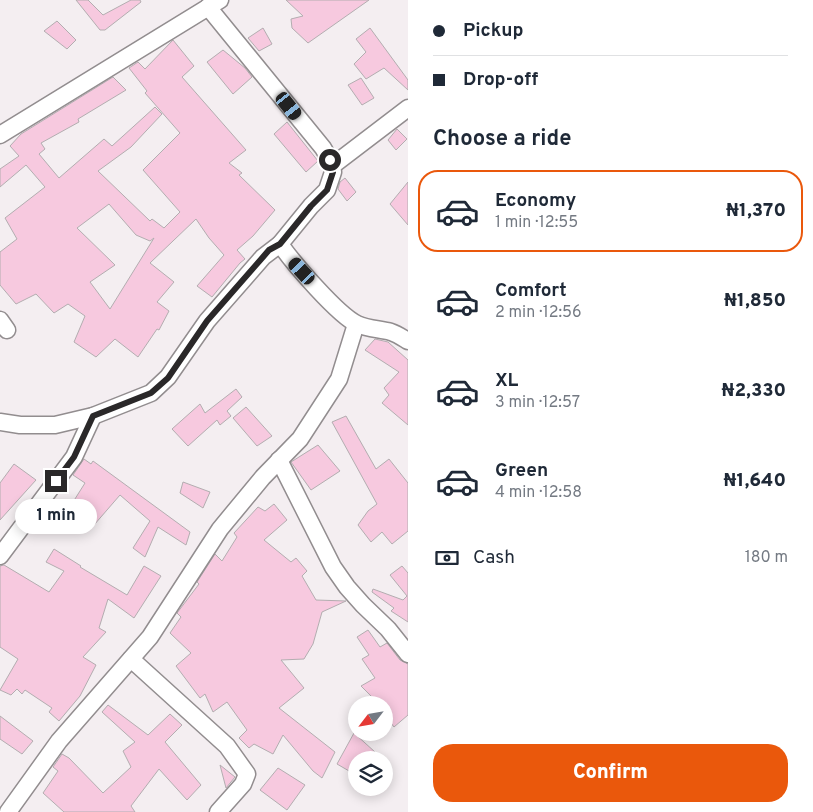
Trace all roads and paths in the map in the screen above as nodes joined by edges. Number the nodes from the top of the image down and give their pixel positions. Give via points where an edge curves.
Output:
1 (214, 4) edge
2 (408, 108) edge
3 (0, 136) edge
4 (332, 166) junction
5 (280, 244) junction
6 (356, 324) junction
7 (408, 341) edge
8 (93, 416) junction
9 (0, 422) edge
10 (279, 460) junction
11 (0, 556) edge
12 (408, 654) edge
13 (131, 659) junction
14 (8, 812) edge
15 (218, 812) edge

1 - 3 street
1 - 4 street via 323,148
2 - 4 street
4 - 5 street via 327,190
5 - 6 street via 328,299
5 - 8 street via 269,250 207,321 168,378 151,393
6 - 7 street via 392,332
6 - 10 street via 339,379 300,439
8 - 9 street via 55,425
8 - 11 street via 74,457
10 - 12 street via 347,587
10 - 13 street via 220,529 150,637
13 - 14 street via 59,741
13 - 15 street via 227,746 246,769 248,774 243,784

